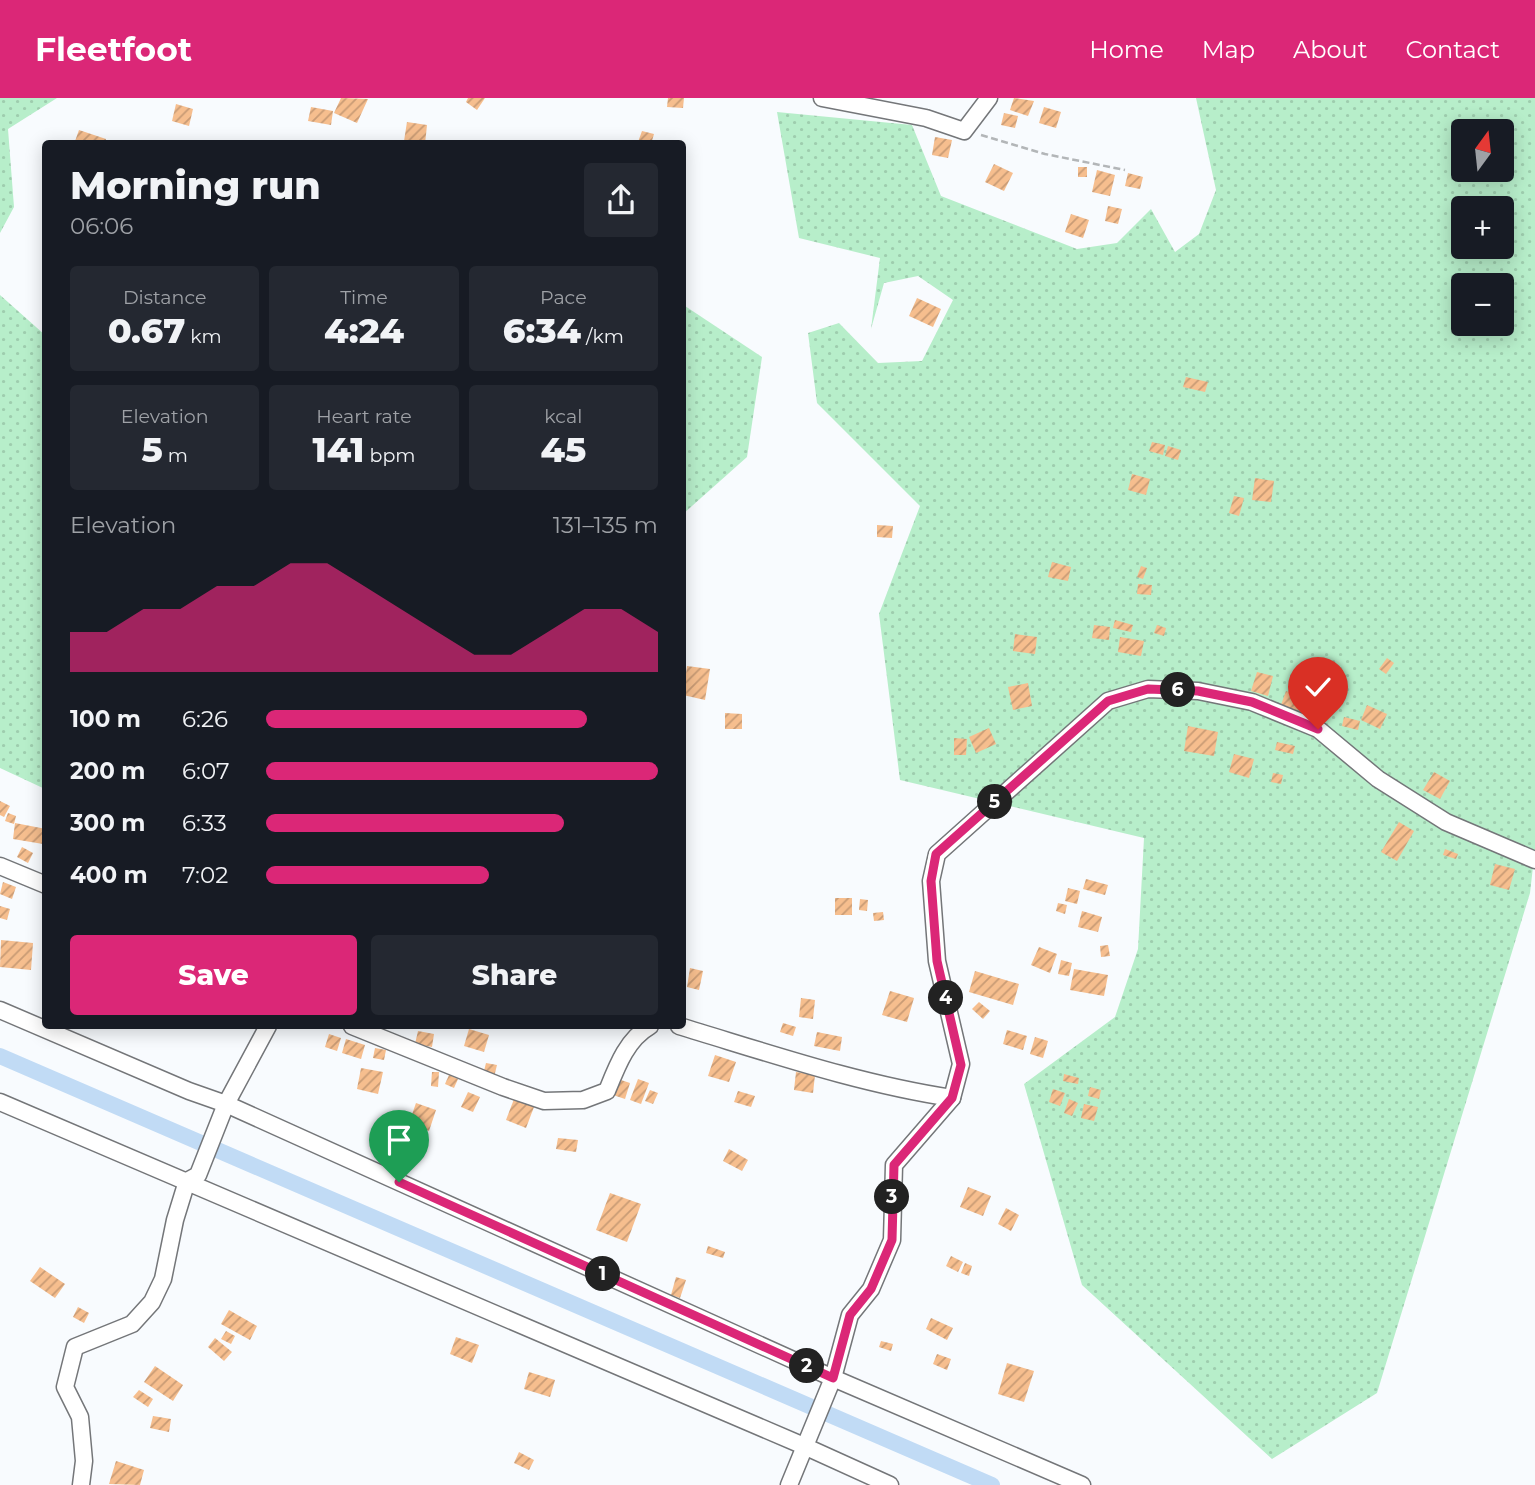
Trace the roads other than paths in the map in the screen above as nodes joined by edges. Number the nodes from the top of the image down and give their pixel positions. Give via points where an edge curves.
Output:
1 (822, 98) edge
2 (989, 98) edge
3 (1535, 860) edge
4 (0, 866) edge
5 (42, 883) edge
6 (0, 1010) edge
7 (42, 1028) edge
8 (686, 1028) edge
9 (44, 1029) edge
10 (266, 1029) edge
11 (359, 1029) edge
12 (646, 1029) edge
13 (952, 1098) junction
14 (0, 1102) edge
15 (226, 1104) junction
16 (192, 1178) junction
17 (831, 1381) junction
18 (805, 1442) junction
19 (81, 1485) edge
20 (789, 1485) edge
21 (890, 1485) edge
22 (1082, 1485) edge

1 - 2 street via 926,118 964,131
3 - 13 street via 1447,822 1378,779 1318,729 1252,702 1198,691 1148,689 1108,701 936,854 931,881 937,961 961,1065
4 - 5 street
6 - 7 street
8 - 13 street via 796,1062
9 - 15 street
10 - 15 street
11 - 12 street via 544,1101 583,1100 607,1091 634,1038
13 - 17 street via 894,1165 892,1240 871,1289 850,1315
14 - 16 street
15 - 16 street
15 - 17 street
16 - 18 street
16 - 19 street via 152,1302 132,1324 75,1347 65,1387 80,1417
17 - 18 street
17 - 22 street
18 - 20 street
18 - 21 street

